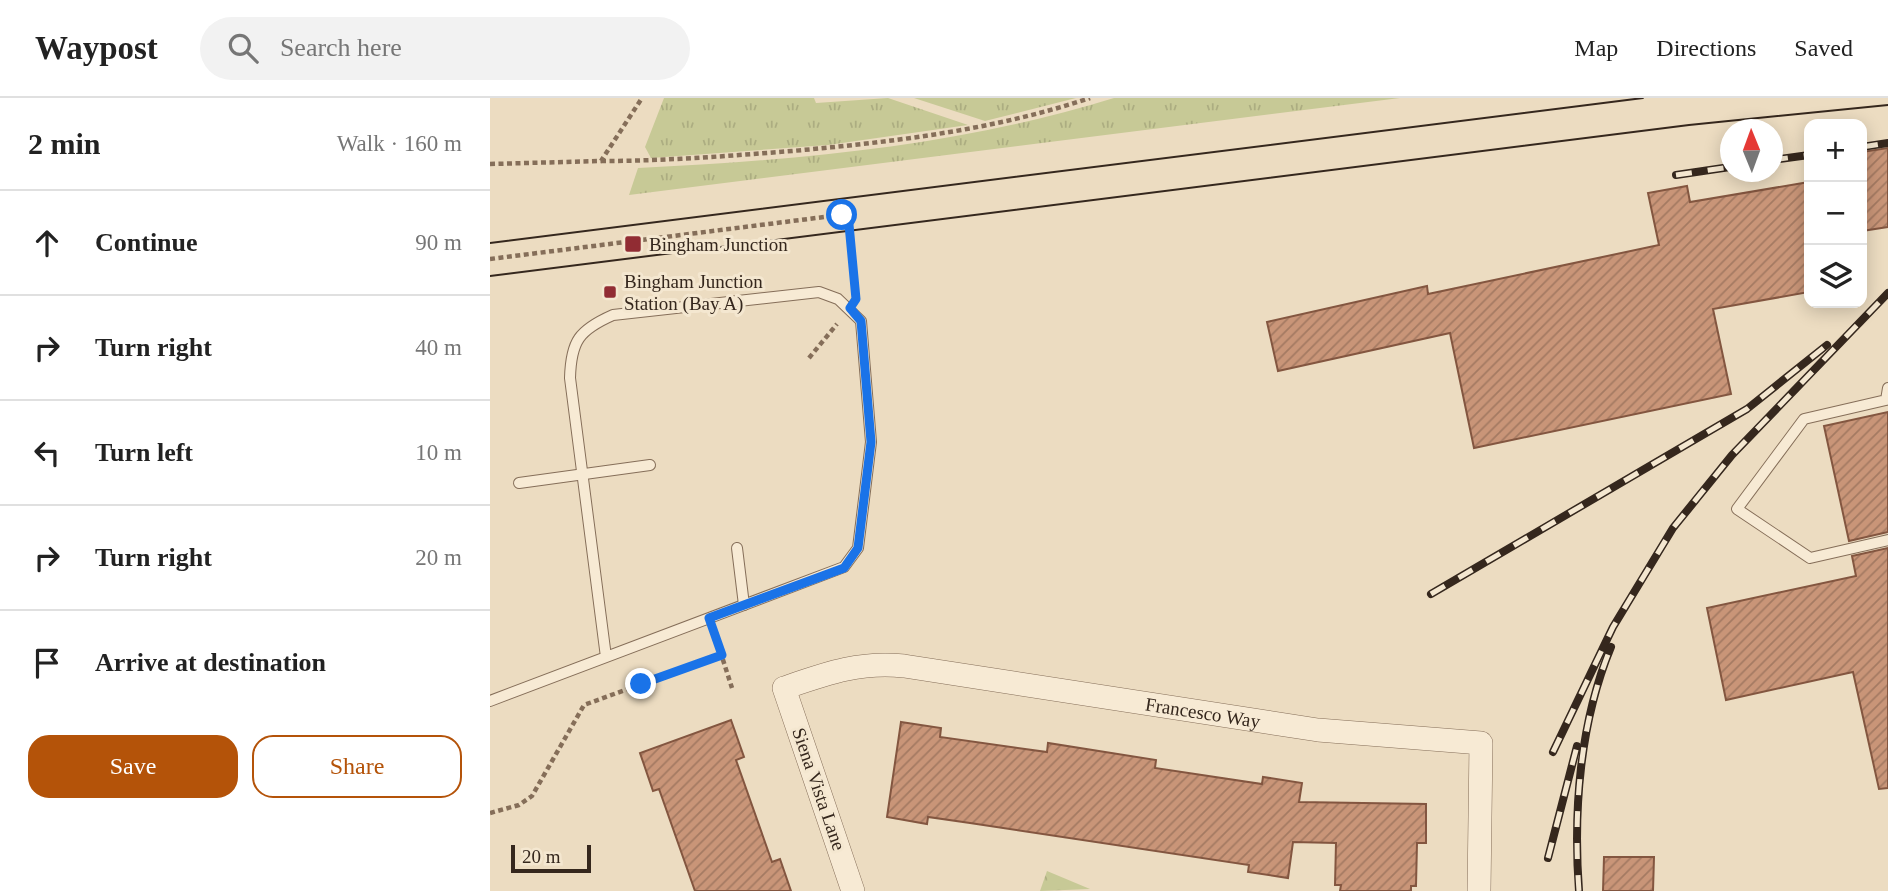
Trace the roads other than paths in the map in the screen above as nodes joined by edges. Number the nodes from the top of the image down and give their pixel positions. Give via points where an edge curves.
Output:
1 (1888, 388) edge
2 (650, 465) dead end
3 (583, 474) junction
4 (519, 483) dead end
5 (1888, 540) edge
6 (737, 548) dead end
7 (744, 605) junction
8 (606, 657) junction
9 (784, 688) joint
10 (490, 701) edge
11 (853, 891) edge
12 (1479, 891) edge

1 - 5 lane via 1886,400 1804,419 1737,509 1810,558
2 - 3 lane
3 - 4 lane
3 - 7 lane via 571,355 579,336 592,324 612,315 820,292 850,308 861,321 871,442 858,548 844,568
3 - 8 lane
6 - 7 lane
7 - 8 lane
8 - 10 lane
9 - 11 street, Siena Vista Lane
9 - 12 street, Francesco Way via 851,666 886,664 1318,730 1481,743

